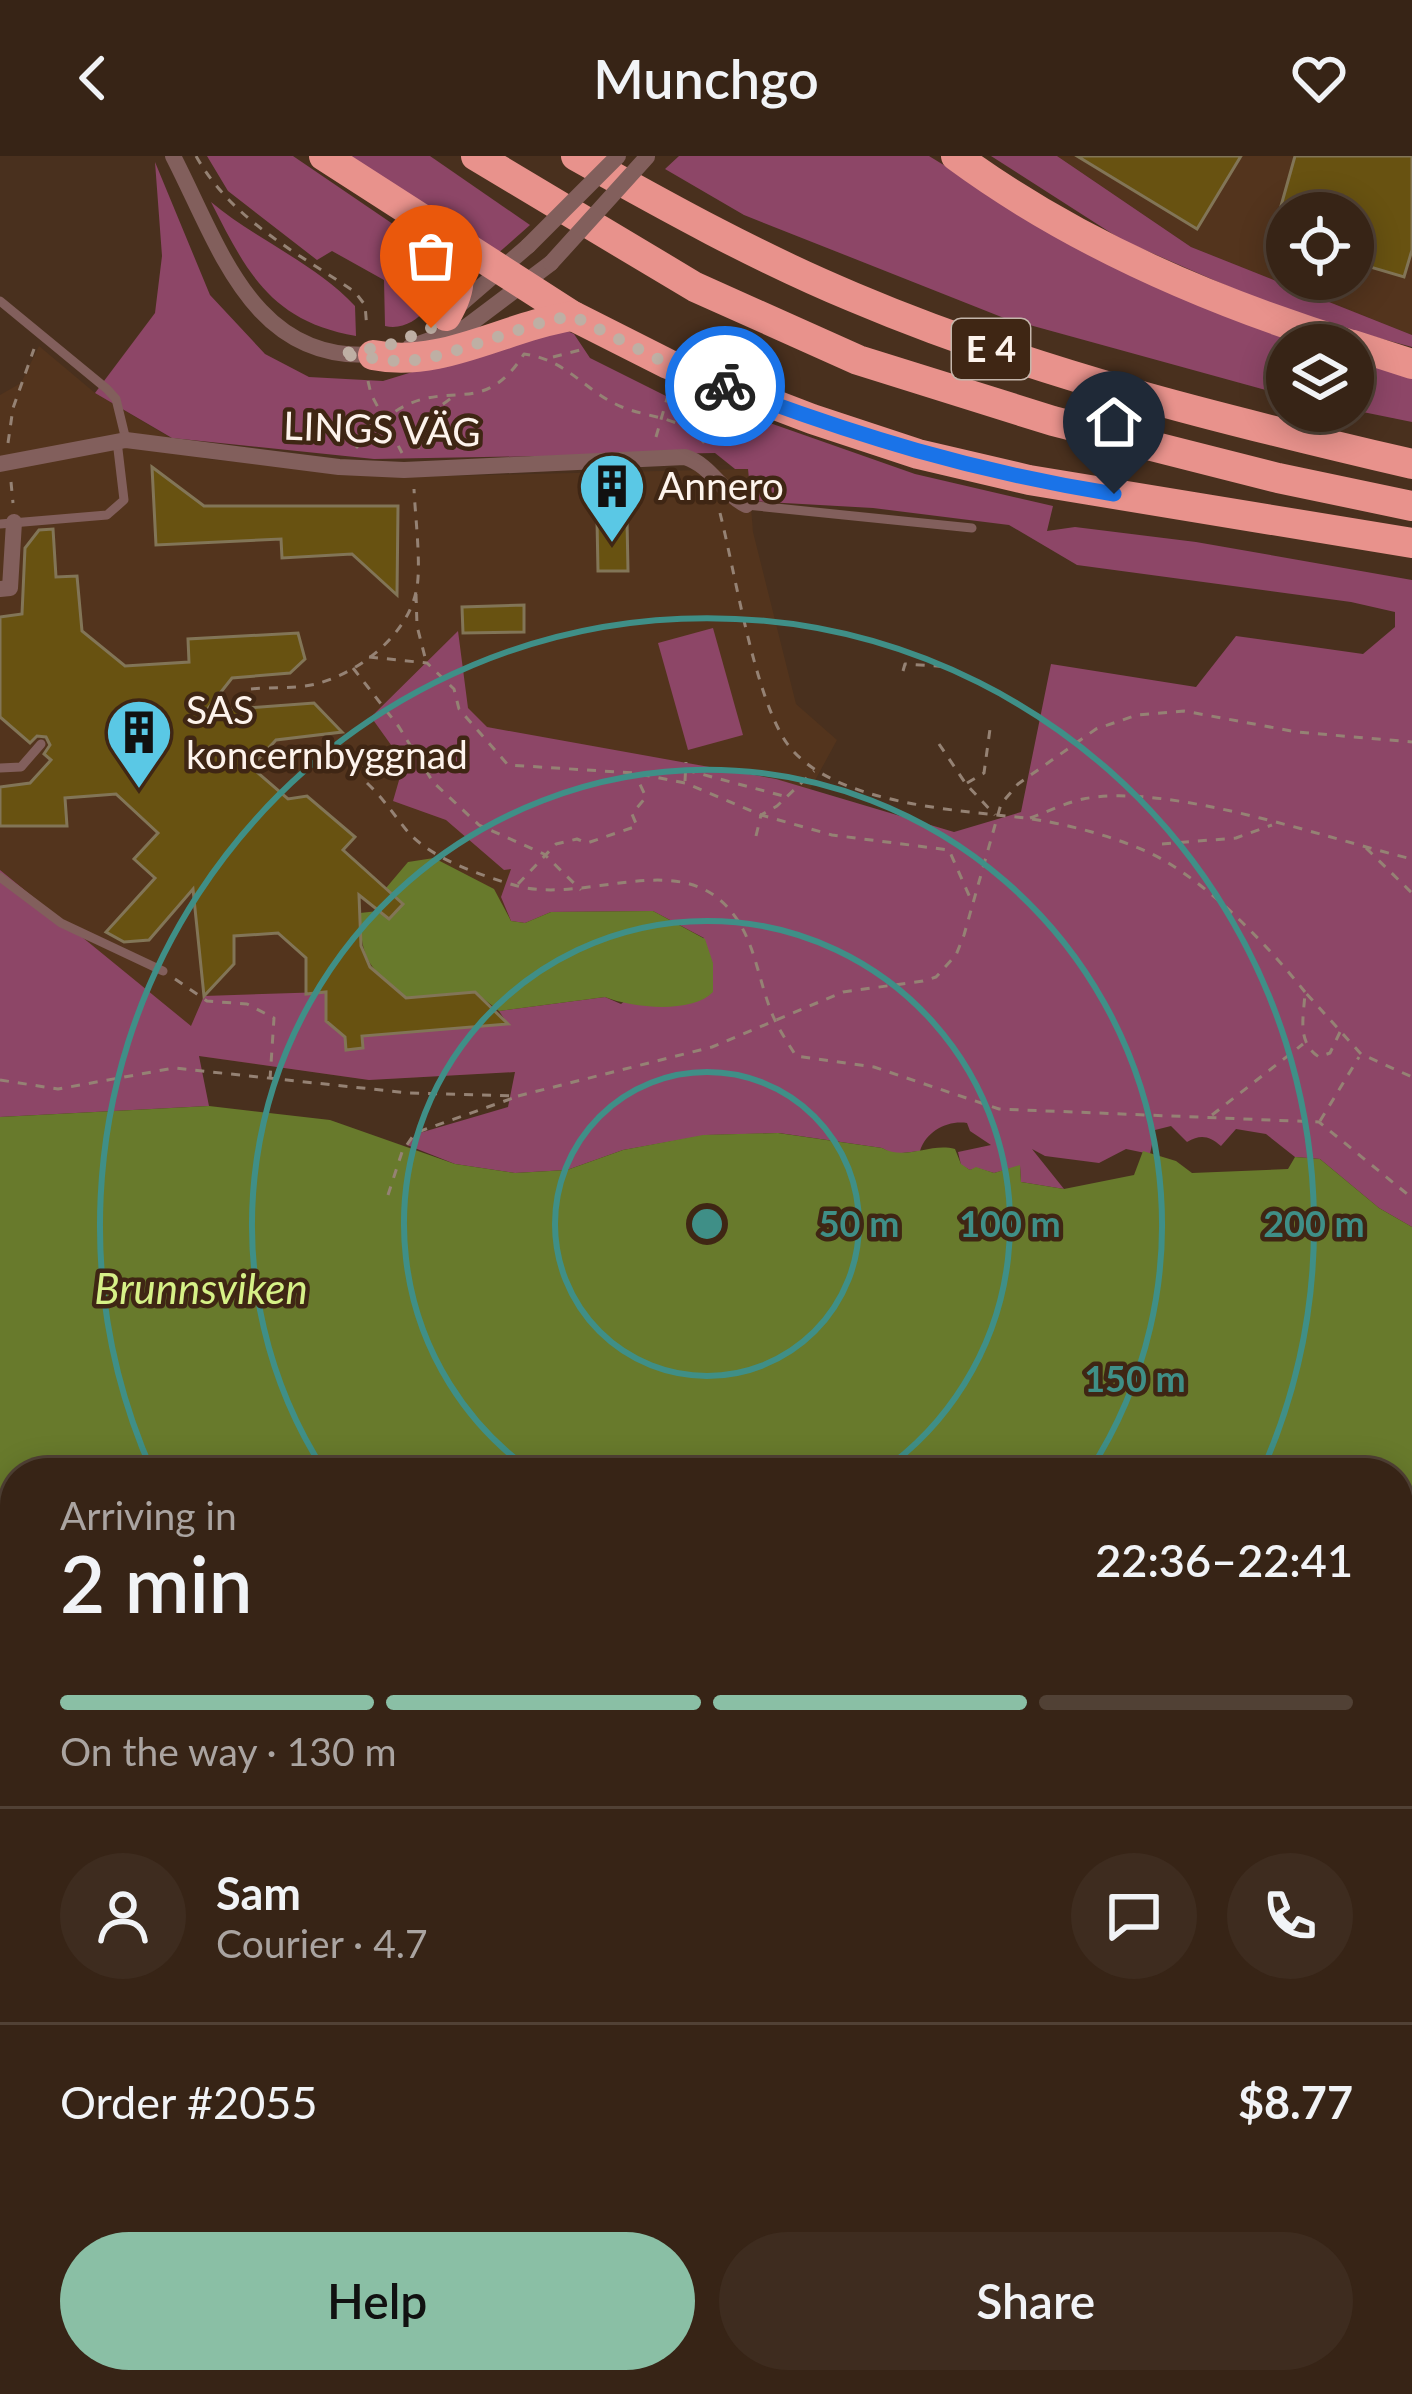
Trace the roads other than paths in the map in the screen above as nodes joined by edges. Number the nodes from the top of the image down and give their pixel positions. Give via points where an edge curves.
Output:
1 (173, 156) edge
2 (324, 156) edge
3 (476, 156) edge
4 (576, 156) edge
5 (618, 156) edge
6 (956, 156) edge
7 (647, 157) edge
8 (425, 224) junction
9 (511, 278) junction
10 (0, 301) edge
11 (446, 316) junction
12 (573, 316) junction
13 (1292, 324) edge
14 (1374, 352) edge
15 (339, 354) junction
16 (369, 355) junction
17 (1412, 364) edge
18 (122, 441) junction
19 (1412, 461) edge
20 (4, 463) edge
21 (746, 505) joint
22 (1412, 506) edge
23 (7, 523) edge
24 (972, 528) dead end
25 (1412, 543) edge
26 (0, 590) edge
27 (41, 744) dead end
28 (0, 768) edge
29 (0, 878) edge
30 (163, 970) road end

1 - 15 street via 253,305 280,332
2 - 8 highway
3 - 22 highway, E 4 via 694,287 858,360 1053,421
4 - 19 highway, E 4 via 720,237 855,298 1202,414
5 - 9 street, bridge via 528,246
6 - 13 highway via 1078,234 1194,290
7 - 9 street, bridge via 550,262
8 - 9 highway
8 - 11 highway via 460,271
9 - 11 street
9 - 12 highway
9 - 16 street via 466,327
10 - 18 lane via 116,398
11 - 15 street via 387,346
12 - 16 highway via 442,355 404,362
12 - 25 highway via 668,364 918,454 1029,481
14 - 17 highway
15 - 16 street
18 - 20 street, LINGS VÄG
18 - 21 street, LINGS VÄG via 339,467 685,458 701,462
18 - 23 lane via 124,500 106,514
21 - 24 lane
23 - 26 street via 10,588
27 - 28 lane via 21,766
29 - 30 lane via 61,923

